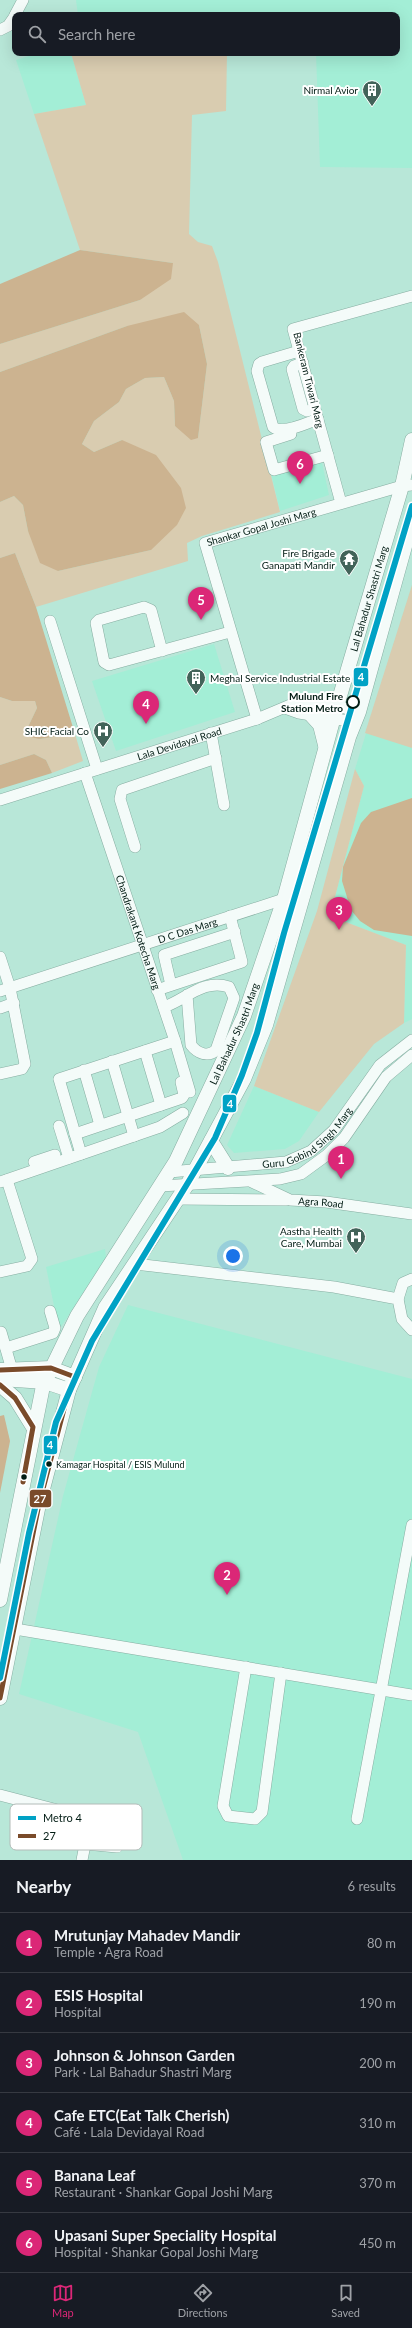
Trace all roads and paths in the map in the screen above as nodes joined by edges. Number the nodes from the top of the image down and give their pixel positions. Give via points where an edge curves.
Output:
1 (22, 0) edge
2 (16, 12) edge
3 (12, 20) edge
4 (0, 30) edge
5 (412, 296) edge
6 (297, 351) junction
7 (316, 418) junction
8 (412, 440) edge
9 (326, 456) junction
10 (407, 485) edge
11 (341, 503) junction
12 (412, 521) edge
13 (50, 621) dead end
14 (230, 632) junction
15 (162, 651) junction
16 (285, 708) junction
17 (335, 712) junction
18 (311, 715) junction
19 (357, 717) junction
20 (257, 719) junction
21 (212, 733) junction
22 (326, 747) junction
23 (216, 758) junction
24 (97, 769) junction
25 (85, 773) junction
26 (0, 800) edge
27 (224, 805) dead end
28 (135, 847) dead end
29 (284, 899) junction
30 (230, 916) junction
31 (235, 932) junction
32 (142, 945) junction
33 (0, 957) edge
34 (3, 974) edge
35 (171, 985) junction
36 (5, 990) edge
37 (157, 990) junction
38 (187, 995) junction
39 (14, 1003) junction
40 (164, 1007) junction
41 (0, 1008) edge
42 (412, 1040) edge
43 (172, 1043) junction
44 (145, 1051) junction
45 (412, 1055) edge
46 (115, 1060) junction
47 (84, 1070) junction
48 (0, 1074) edge
49 (362, 1089) junction
50 (190, 1092) dead end
51 (372, 1095) junction
52 (161, 1105) junction
53 (183, 1113) dead end
54 (131, 1115) junction
55 (100, 1125) junction
56 (59, 1126) dead end
57 (74, 1134) junction
58 (137, 1135) junction
59 (211, 1141) junction
60 (81, 1154) junction
61 (68, 1155) junction
62 (234, 1167) junction
63 (195, 1171) junction
64 (169, 1172) junction
65 (4, 1181) edge
66 (251, 1181) junction
67 (186, 1185) junction
68 (160, 1186) junction
69 (177, 1199) junction
70 (290, 1200) junction
71 (412, 1214) edge
72 (135, 1264) junction
73 (0, 1272) edge
74 (412, 1279) edge
75 (398, 1299) junction
76 (50, 1312) dead end
77 (412, 1330) edge
78 (1, 1332) edge
79 (6, 1348) junction
80 (51, 1368) junction
81 (6, 1370) edge
82 (75, 1376) junction
83 (0, 1379) edge
84 (45, 1382) junction
85 (0, 1385) edge
86 (69, 1390) junction
87 (33, 1427) junction
88 (412, 1525) edge
89 (410, 1545) edge
90 (0, 1600) edge
91 (15, 1629) junction
92 (246, 1667) junction
93 (281, 1674) junction
94 (382, 1690) junction
95 (412, 1695) edge
96 (0, 1698) edge
97 (0, 1795) edge
98 (34, 1804) edge
99 (357, 1819) dead end
100 (84, 1850) edge
101 (82, 1860) edge

1 - 2 street
3 - 4 street via 8,26
5 - 6 street, Bankeram Tiwari Marg via 294,329
6 - 7 street, Bankeram Tiwari Marg
6 - 7 street via 262,362 257,371 273,427 283,430
7 - 9 street, Bankeram Tiwari Marg
7 - 9 street via 268,440 266,444 273,468 276,470
8 - 10 main road, Lal Bahadur Shastri Marg
9 - 11 street, Bankeram Tiwari Marg
10 - 11 street, Shankar Gopal Joshi Marg
10 - 17 main road, Lal Bahadur Shastri Marg
11 - 14 street, Shankar Gopal Joshi Marg via 205,543
12 - 19 main road, Lal Bahadur Shastri Marg
13 - 24 street
14 - 15 street
14 - 20 street, Shankar Gopal Joshi Marg
15 - 15 street via 151,610 148,608 144,607 96,623 105,664
16 - 17 street, Lala Devidayal Road via 302,700
16 - 18 street
16 - 20 street, Lala Devidayal Road
17 - 18 street
17 - 19 street, Lala Devidayal Road
17 - 22 main road, Lal Bahadur Shastri Marg
18 - 22 main road via 320,725
19 - 59 main road, Lal Bahadur Shastri Marg via 266,1025 244,1078
20 - 21 street, Lala Devidayal Road
21 - 23 street
21 - 24 street, Lala Devidayal Road
22 - 29 main road, Lal Bahadur Shastri Marg
23 - 27 street
23 - 28 street via 122,790 120,799
24 - 25 street, Lala Devidayal Road
25 - 26 street, Lala Devidayal Road
25 - 32 street, Chandrakant Kotecha Marg
29 - 30 street, D C Das Marg
29 - 64 main road, Lal Bahadur Shastri Marg via 244,1016
30 - 31 street
30 - 32 street, D C Das Marg
31 - 35 street via 242,962
31 - 35 street via 164,955
32 - 36 street, D C Das Marg
32 - 37 street, Chandrakant Kotecha Marg
33 - 34 street
34 - 36 street
35 - 37 street
36 - 39 street
37 - 40 street, Chandrakant Kotecha Marg
38 - 38 street via 205,986 226,986 232,991 234,998 214,1053 204,1054 191,1045
38 - 40 street
39 - 41 street
39 - 48 street via 25,1064 22,1069
40 - 43 street, Chandrakant Kotecha Marg
42 - 49 street, Guru Gobind Singh Marg via 380,1065
43 - 44 street
43 - 50 street, Chandrakant Kotecha Marg
43 - 52 street via 184,1095
44 - 46 street
44 - 52 street
45 - 51 street, Guru Gobind Singh Marg via 386,1077
46 - 47 street
46 - 54 street
47 - 55 street
47 - 57 street via 61,1077 59,1081
49 - 51 street
49 - 62 street, Guru Gobind Singh Marg via 334,1130 311,1151 286,1162
51 - 66 street, Guru Gobind Singh Marg via 344,1138 327,1155 301,1174 292,1178
52 - 54 street
53 - 58 street via 160,1127
54 - 55 street
54 - 58 street
55 - 57 street
56 - 61 street
57 - 60 street
58 - 60 street
59 - 62 main road
59 - 63 main road, Lal Bahadur Shastri Marg
60 - 61 street
61 - 65 street via 35,1164
62 - 63 street, Guru Gobind Singh Marg
62 - 66 street, Agra Road
63 - 64 street, Guru Gobind Singh Marg
63 - 67 main road, Lal Bahadur Shastri Marg
64 - 68 main road, Lal Bahadur Shastri Marg
65 - 73 street via 32,1259 27,1266
66 - 67 street, Guru Gobind Singh Marg
66 - 70 street, Agra Road
67 - 68 street, Guru Gobind Singh Marg
67 - 69 main road, Lal Bahadur Shastri Marg
68 - 80 main road, Lal Bahadur Shastri Marg via 77,1316
69 - 70 street
69 - 72 main road, Lal Bahadur Shastri Marg
70 - 71 street, Agra Road via 326,1202
72 - 75 street via 334,1287
72 - 82 main road, Lal Bahadur Shastri Marg via 105,1308
74 - 75 street via 403,1283
75 - 77 street via 402,1319
76 - 79 street via 55,1328 53,1334
78 - 79 street
79 - 81 street
80 - 81 main road
80 - 82 main road
80 - 84 main road, Lal Bahadur Shastri Marg
82 - 86 main road, Lal Bahadur Shastri Marg
83 - 84 main road
84 - 86 main road
84 - 87 main road, Lal Bahadur Shastri Marg
85 - 87 main road via 14,1398
86 - 91 main road, Lal Bahadur Shastri Marg via 40,1504
87 - 90 main road, Lal Bahadur Shastri Marg
88 - 89 street
89 - 94 street
91 - 92 street
91 - 96 main road, Lal Bahadur Shastri Marg
92 - 93 street
92 - 93 street via 222,1806 228,1816 255,1819 262,1812
93 - 94 street
94 - 95 street
94 - 99 street
97 - 98 street
100 - 101 street

